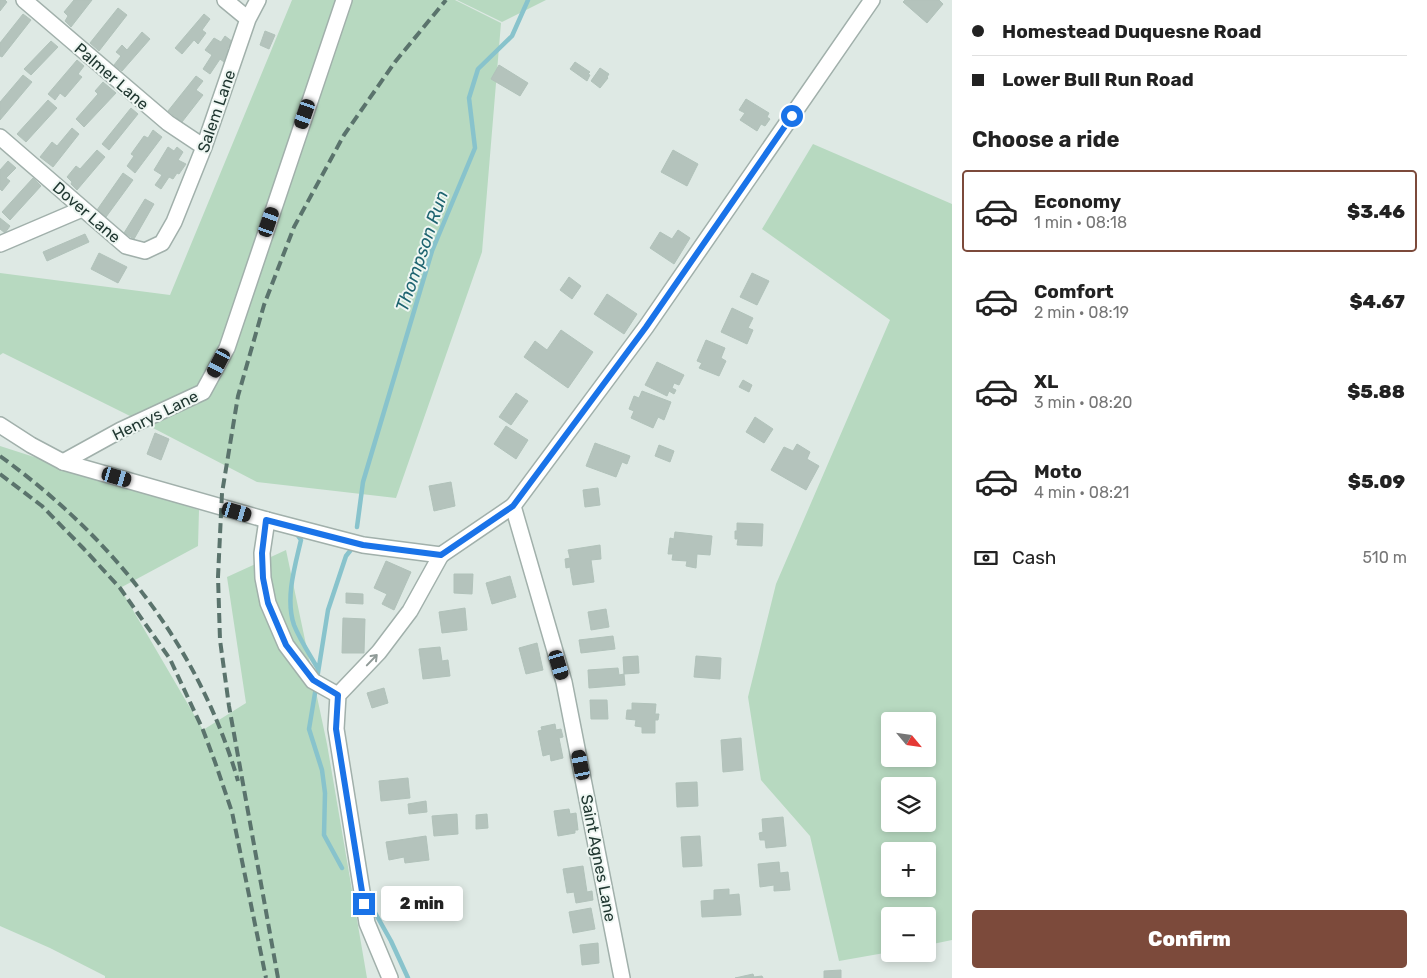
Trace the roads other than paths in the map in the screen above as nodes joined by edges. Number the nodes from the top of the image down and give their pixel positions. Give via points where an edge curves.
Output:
1 (24, 0) edge
2 (225, 0) edge
3 (258, 0) edge
4 (872, 0) edge
5 (343, 3) edge
6 (248, 19) junction
7 (0, 136) edge
8 (204, 147) junction
9 (82, 209) junction
10 (174, 222) joint
11 (0, 244) edge
12 (0, 426) edge
13 (63, 462) junction
14 (513, 506) junction
15 (266, 520) junction
16 (441, 555) junction
17 (338, 695) junction
18 (390, 978) edge
19 (622, 978) edge

1 - 8 street, Palmer Lane via 168,124
2 - 6 street
3 - 6 street, Salem Lane
4 - 14 street via 646,327
5 - 13 street, Henrys Lane via 227,348 203,392
6 - 8 street, Salem Lane
7 - 9 street, Dover Lane
8 - 10 street, Salem Lane
9 - 10 street, Dover Lane via 126,246 145,251 162,243
9 - 11 street
12 - 13 street
13 - 15 street
14 - 16 street
14 - 19 street, Saint Agnes Lane via 564,682
15 - 16 street via 363,545
15 - 17 street via 262,553 268,603 286,645 318,683
17 -> 16 street via 379,652 410,611
17 - 18 street via 336,729 367,924

